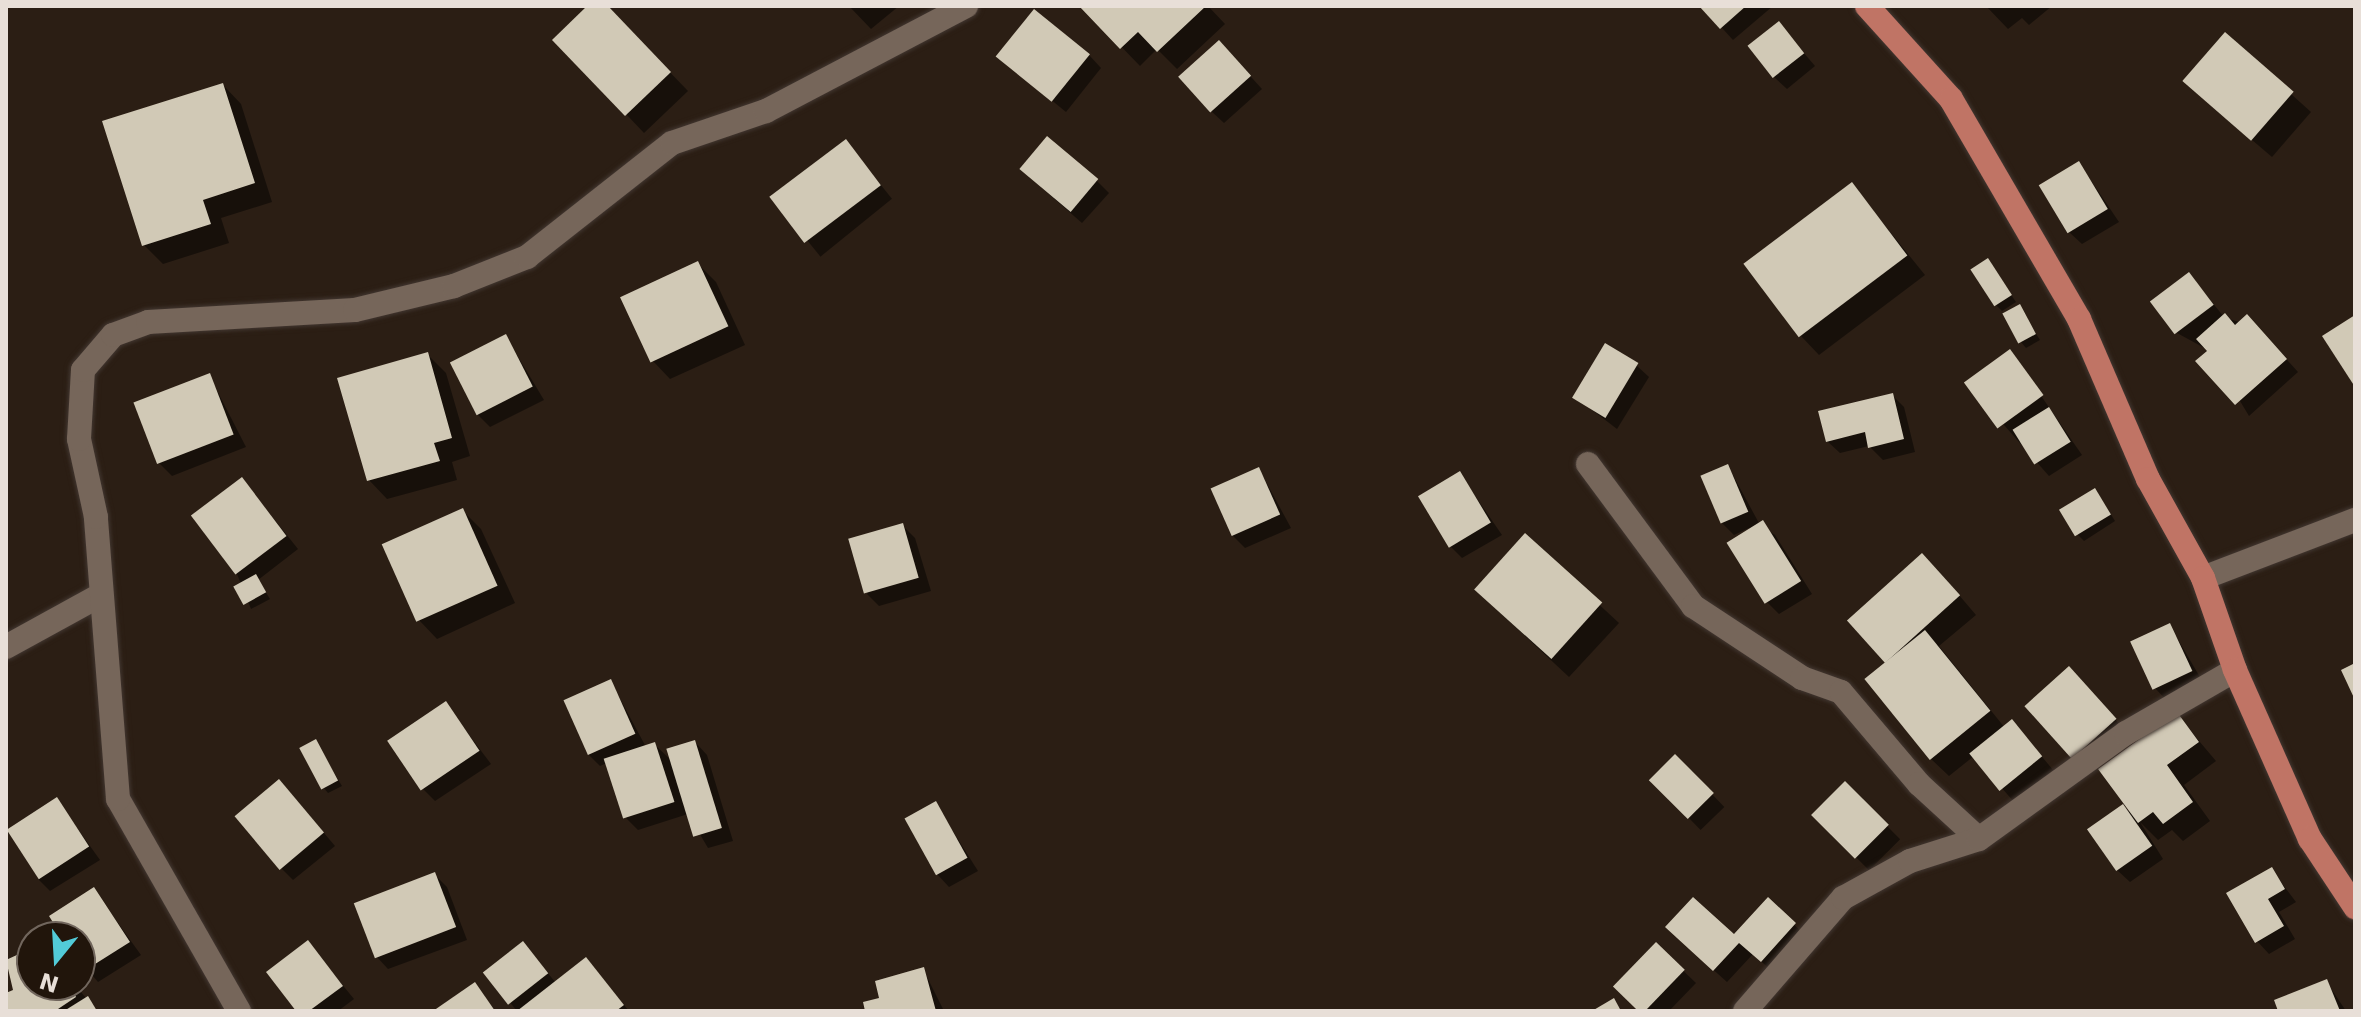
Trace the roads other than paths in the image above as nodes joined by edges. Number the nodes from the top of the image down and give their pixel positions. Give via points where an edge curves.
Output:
1 (966, 6) edge
2 (1867, 6) edge
3 (1588, 464) dead end
4 (2355, 520) edge
5 (2203, 578) junction
6 (97, 597) junction
7 (6, 647) edge
8 (2235, 670) junction
9 (1979, 839) junction
10 (2355, 907) edge
11 (239, 1011) edge
12 (1745, 1011) edge

1 - 6 street via 766,111 672,143 527,257 454,286 355,310 148,322 113,335 83,370 79,439 96,517
2 - 5 main road via 1951,99 2011,193
3 - 9 street via 1693,606 1802,678 1841,692 1919,784
4 - 5 street
5 - 8 main road
6 - 7 street
6 - 11 street via 114,700 118,799
8 - 9 street via 2126,733
8 - 10 main road via 2310,839
9 - 12 street via 1910,861 1843,898

